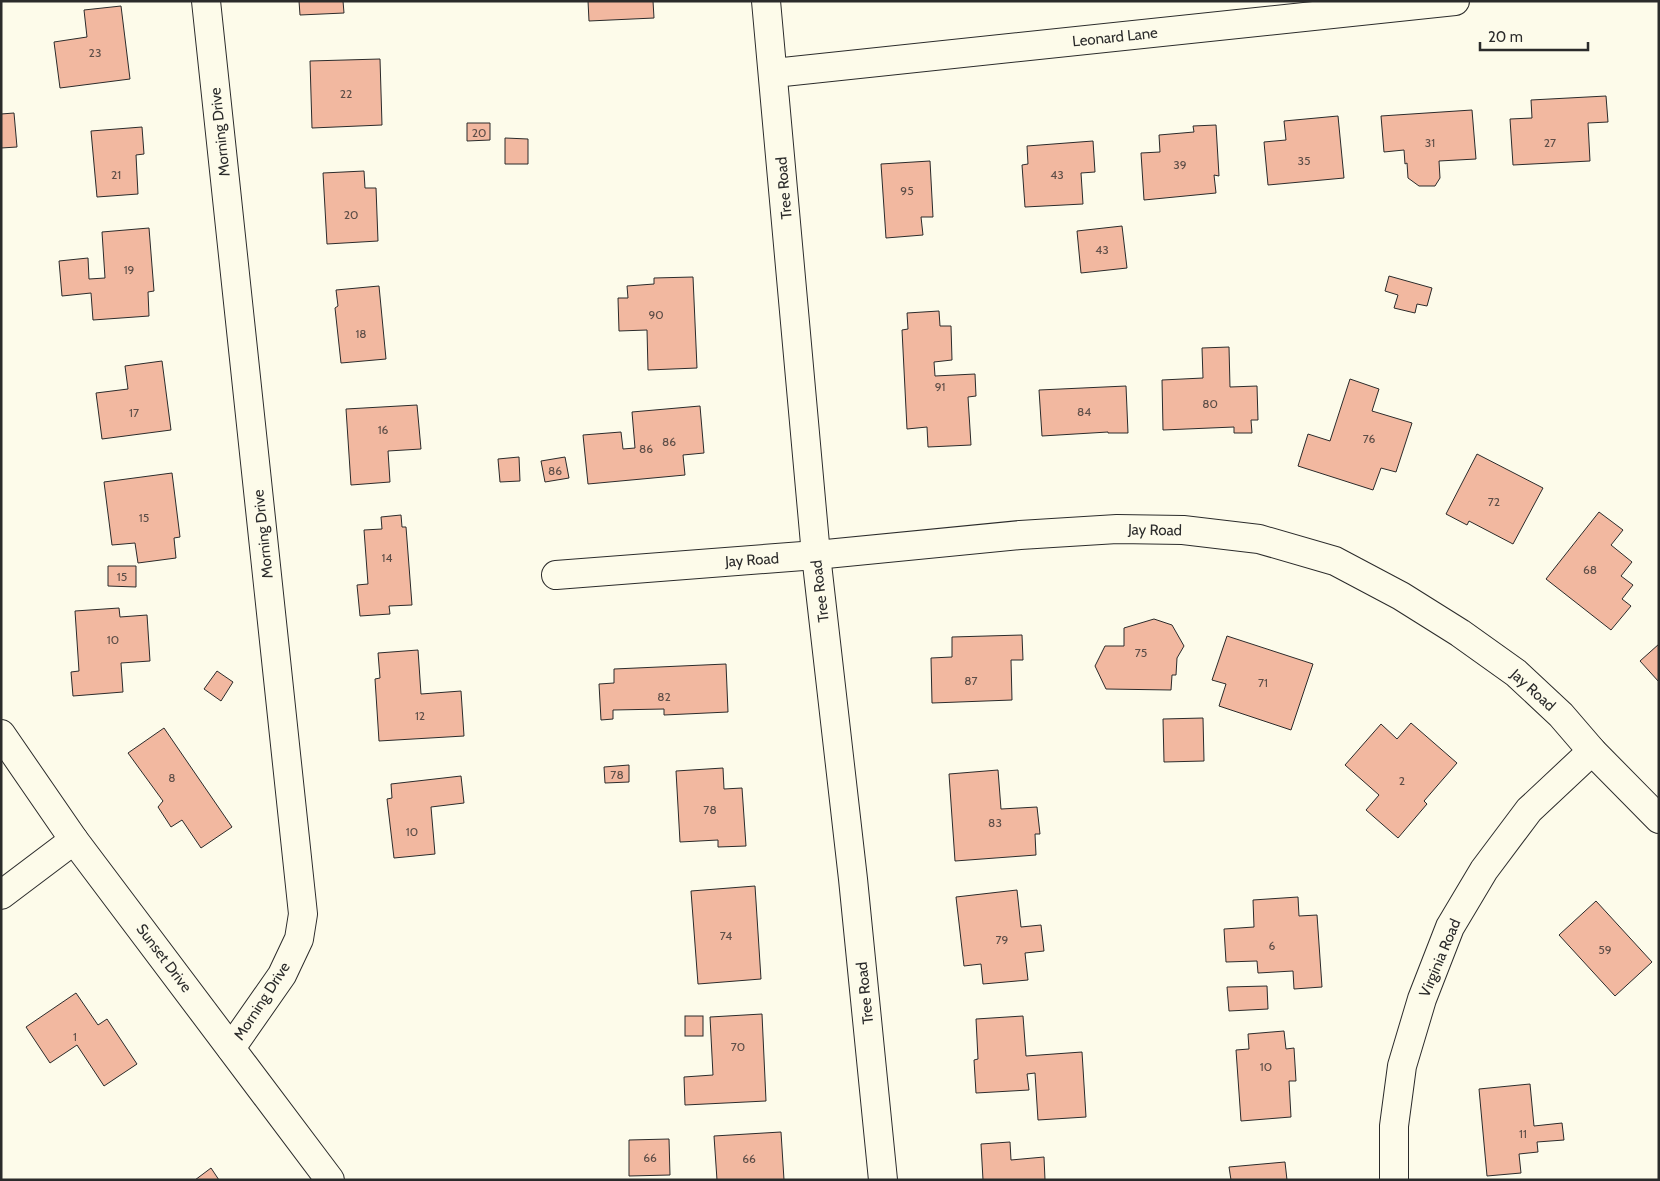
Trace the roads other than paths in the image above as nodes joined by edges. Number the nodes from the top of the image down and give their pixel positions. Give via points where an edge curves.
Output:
1 (206, 1) edge
2 (766, 1) edge
3 (1455, 1) edge
4 (774, 73) junction
5 (816, 555) junction
6 (556, 575) dead end
7 (1, 734) edge
8 (1592, 751) junction
9 (1659, 819) edge
10 (74, 840) junction
11 (1, 895) edge
12 (231, 1048) junction
13 (330, 1180) edge
14 (883, 1180) edge
15 (1394, 1180) edge

1 - 12 street, Morning Drive via 303,914 299,939 282,976
2 - 4 street, Tree Road
3 - 4 street, Leonard Lane
4 - 5 street, Tree Road
5 - 6 street, Jay Road
5 - 8 street, Jay Road via 1020,534 1117,529 1183,530 1259,539 1335,562 1401,596 1460,633 1516,673
5 - 14 street, Tree Road
7 - 10 street, Sunset Drive
8 - 9 street, Jay Road
8 - 15 street, Virginia Road via 1529,810 1484,870 1450,927 1422,999 1402,1066 1394,1126
10 - 11 street
10 - 12 street, Sunset Drive
12 - 13 street, Sunset Drive

